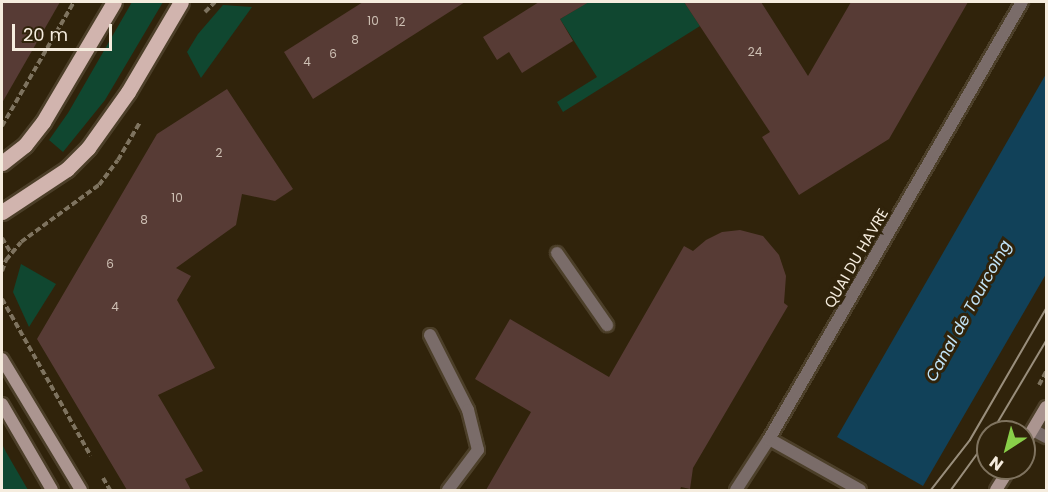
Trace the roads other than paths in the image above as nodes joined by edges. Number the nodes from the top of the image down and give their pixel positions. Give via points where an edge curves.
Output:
1 (114, 2) edge
2 (181, 2) edge
3 (1022, 2) edge
4 (2, 163) edge
5 (2, 212) edge
6 (557, 253) dead end
7 (607, 325) dead end
8 (430, 335) dead end
9 (2, 359) edge
10 (2, 404) edge
11 (1047, 406) edge
12 (1036, 425) edge
13 (769, 439) junction
14 (52, 490) edge
15 (81, 490) edge
16 (448, 490) edge
17 (736, 490) edge
18 (860, 490) edge

1 - 4 main road via 44,122 25,145
2 - 5 main road via 124,100 88,148 67,169
3 - 13 street, QUAI DU HAVRE
6 - 7 street
8 - 16 street via 468,410 478,450
9 - 15 main road
10 - 14 main road
11 - 12 main road
13 - 17 street, QUAI DU HAVRE
13 - 18 street

